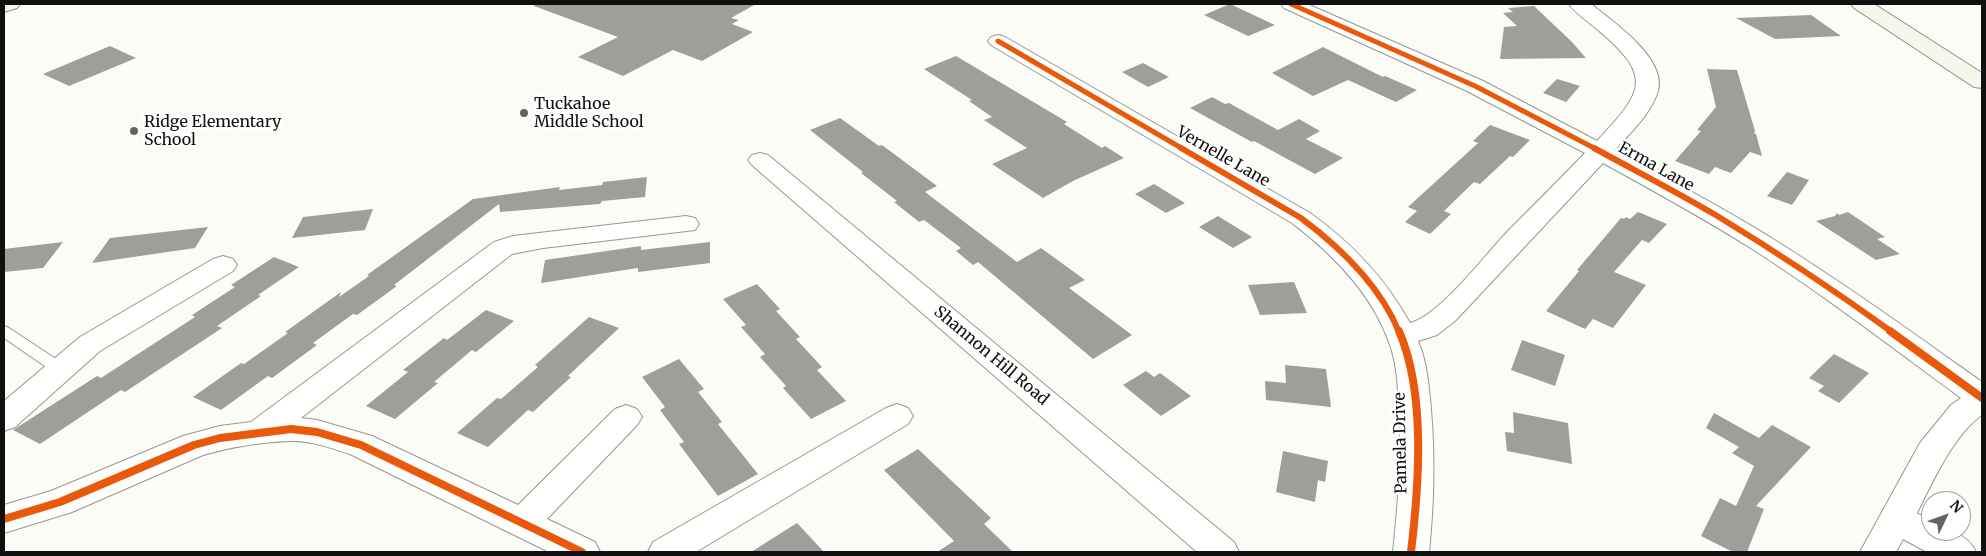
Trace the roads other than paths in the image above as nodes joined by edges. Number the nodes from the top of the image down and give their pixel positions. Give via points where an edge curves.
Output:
1 (10, 4) edge
2 (1291, 4) edge
3 (1579, 4) edge
4 (1861, 4) edge
5 (4, 6) edge
6 (998, 41) dead end
7 (1982, 82) edge
8 (1600, 152) junction
9 (760, 160) dead end
10 (686, 224) dead end
11 (222, 265) dead end
12 (4, 331) edge
13 (1400, 335) junction
14 (60, 369) junction
15 (1982, 399) edge
16 (897, 416) dead end
17 (626, 417) dead end
18 (4, 419) edge
19 (262, 432) junction
20 (4, 519) edge
21 (1897, 519) junction
22 (522, 524) junction
23 (582, 552) edge
24 (666, 552) edge
25 (1222, 552) edge
26 (1411, 552) edge
27 (1878, 552) edge
28 (1958, 552) edge

1 - 5 street
2 - 8 street, Erma Lane via 1475,86
3 - 8 street via 1638,57 1648,82 1644,98 1629,120
4 - 7 street
6 - 13 street, Vernelle Lane via 1316,228 1354,264 1389,311
8 - 13 street via 1454,306 1424,330
8 - 15 street, Erma Lane via 1764,245 1852,303
9 - 25 street, Shannon Hill Road
10 - 19 street via 543,240 503,248
11 - 14 street via 90,344
12 - 14 lane
13 - 26 street, Pamela Drive via 1413,375 1418,446
14 - 18 street
15 - 21 street via 1962,413 1932,452
16 - 24 street
17 - 22 street
19 - 20 street via 194,445 60,502
19 - 22 street via 291,429 317,432 360,445
21 - 27 street
21 - 28 street
22 - 23 street

